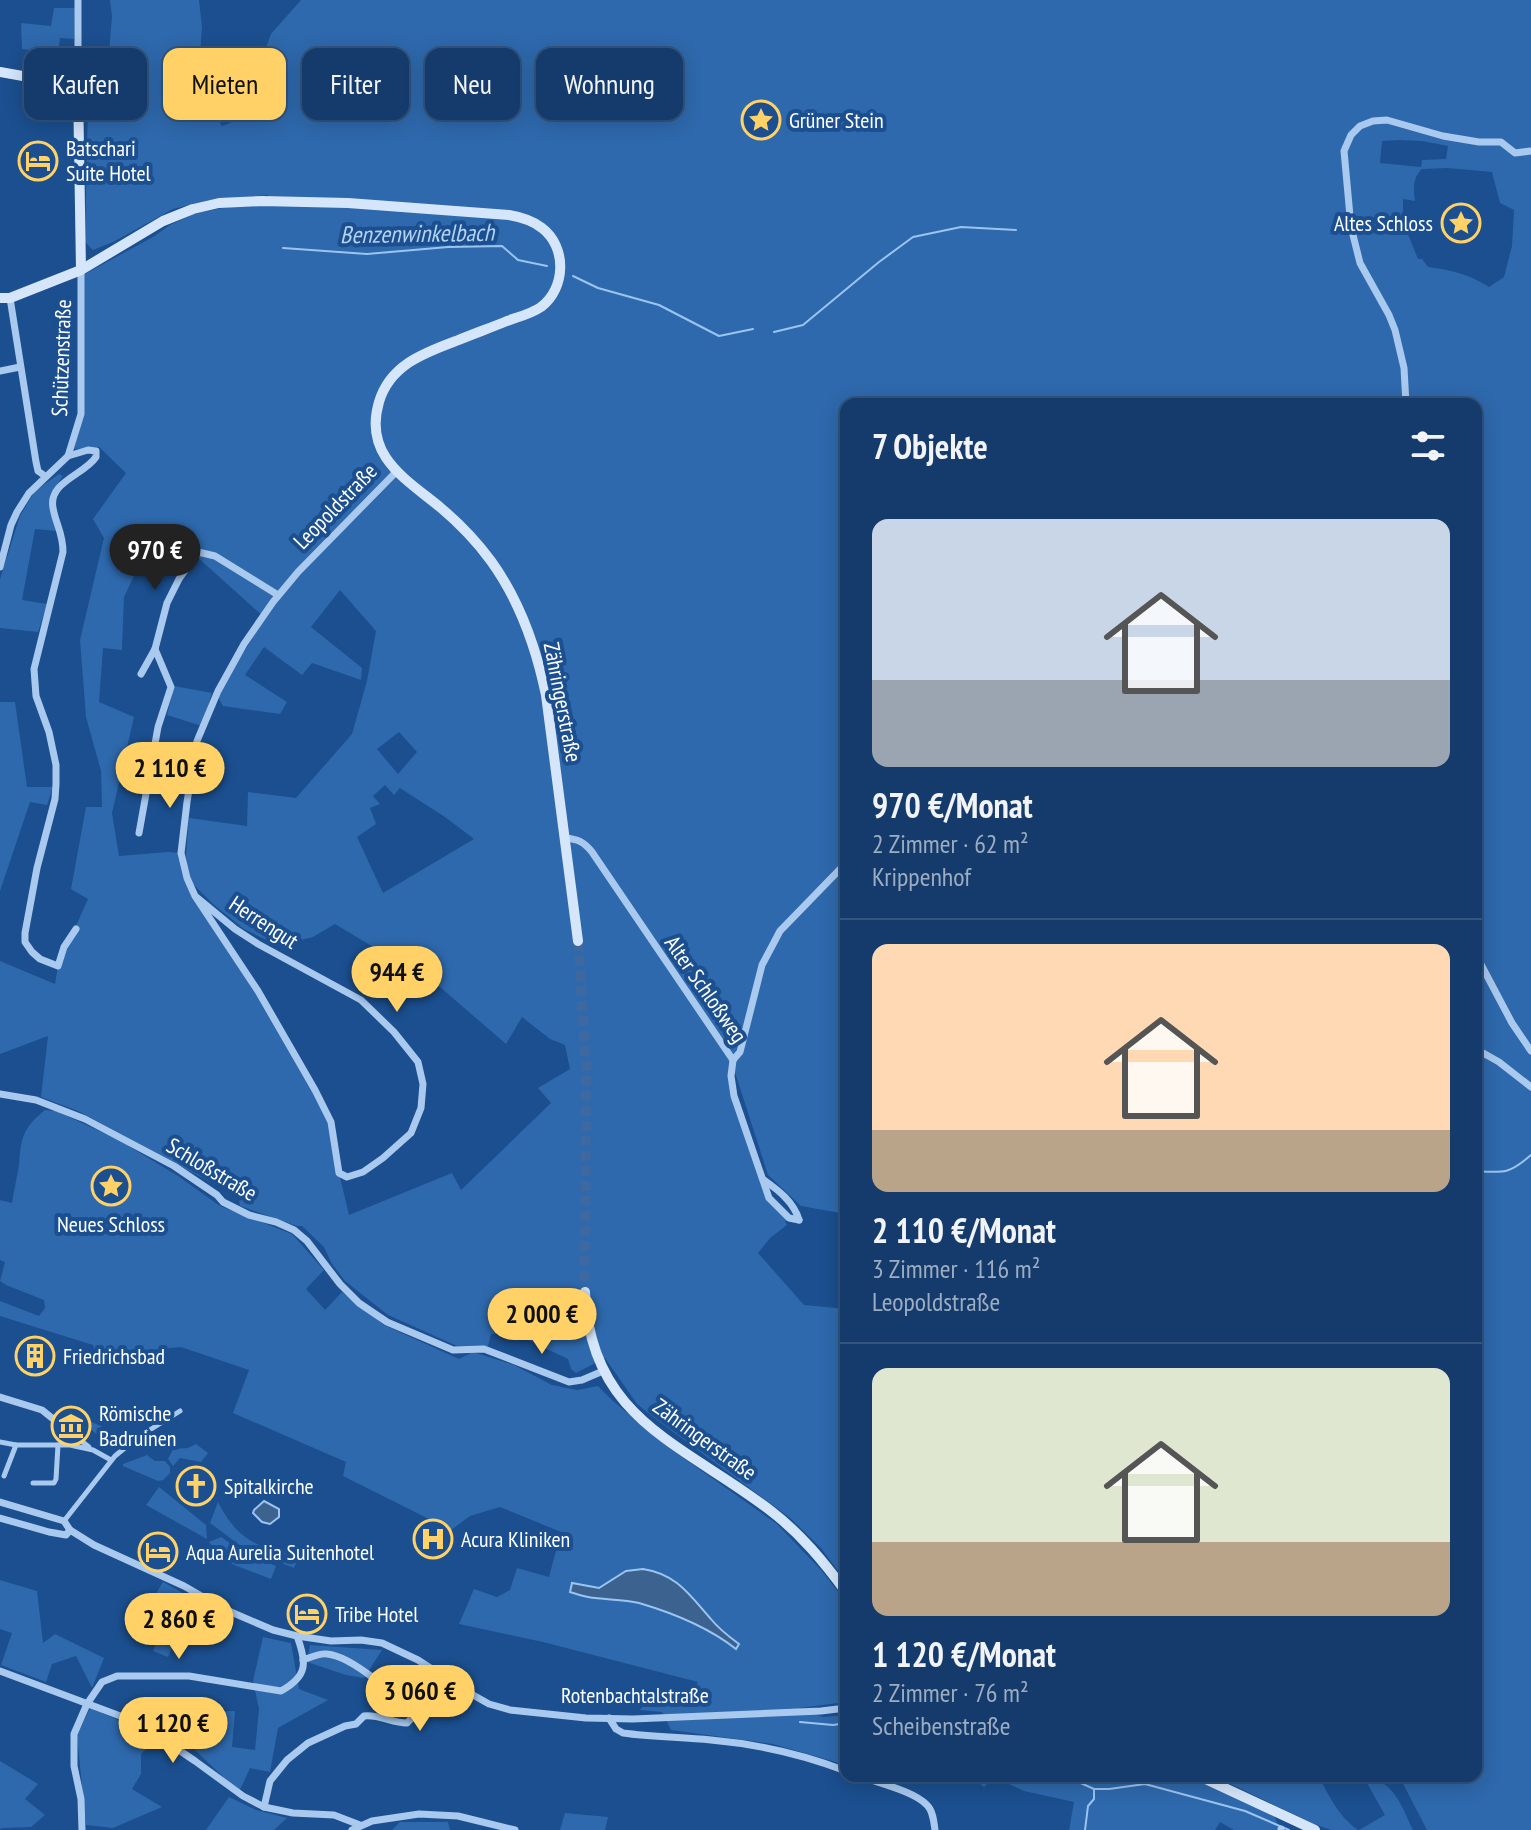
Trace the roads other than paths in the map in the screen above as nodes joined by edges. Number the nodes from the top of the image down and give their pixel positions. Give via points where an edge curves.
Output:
1 (78, 0) edge
2 (78, 48) edge
3 (0, 72) edge
4 (24, 76) edge
5 (79, 120) edge
6 (1531, 151) edge
7 (81, 270) junction
8 (5, 298) edge
9 (20, 367) junction
10 (0, 371) edge
11 (1406, 398) edge
12 (68, 456) junction
13 (396, 472) junction
14 (45, 476) junction
15 (0, 567) edge
16 (278, 595) junction
17 (155, 649) junction
18 (141, 674) dead end
19 (139, 833) dead end
20 (565, 838) junction
21 (840, 869) edge
22 (195, 896) junction
23 (76, 929) dead end
24 (578, 941) tunnel mouth
25 (1482, 966) edge
26 (1531, 1051) edge
27 (1482, 1052) edge
28 (733, 1060) junction
29 (1531, 1087) edge
30 (0, 1094) edge
31 (347, 1177) joint
32 (764, 1180) junction
33 (585, 1292) tunnel mouth
34 (603, 1371) junction
35 (0, 1397) edge
36 (180, 1411) dead end
37 (62, 1426) joint
38 (72, 1435) junction
39 (0, 1442) edge
40 (16, 1445) junction
41 (58, 1445) junction
42 (70, 1445) junction
43 (93, 1450) junction
44 (111, 1460) junction
45 (4, 1476) dead end
46 (33, 1483) dead end
47 (0, 1502) edge
48 (0, 1518) edge
49 (64, 1521) junction
50 (70, 1530) junction
51 (840, 1584) edge
52 (297, 1636) junction
53 (303, 1660) junction
54 (0, 1671) edge
55 (87, 1704) junction
56 (840, 1709) edge
57 (609, 1718) junction
58 (840, 1769) edge
59 (876, 1782) edge
60 (1211, 1782) edge
61 (264, 1807) junction
62 (360, 1825) junction
63 (82, 1830) edge
64 (352, 1830) edge
65 (515, 1830) edge
66 (935, 1830) edge
67 (1315, 1830) edge

1 - 2 street
3 - 4 main road
5 - 7 main road
6 - 11 street via 1515,153 1501,142 1443,136 1387,120 1360,126 1351,135 1344,151 1351,227 1360,263 1395,330
7 - 8 main road, Leopoldstraße
7 - 12 street, Schützenstraße via 81,414
7 - 13 main road, Leopoldstraße via 163,221 234,201 509,215 541,227 557,247 561,264 559,281 545,303 416,357 388,383 377,429
8 - 9 street
9 - 10 street
9 - 14 street via 38,471
12 - 14 street
12 - 23 street via 96,451 96,457 59,487 52,500 63,552 34,669 36,696 56,765 55,799 25,942 40,959 58,966
13 - 16 street, Leopoldstraße
13 - 20 main road, Zähringerstraße via 469,534 519,608 542,677
14 - 15 street via 17,512
16 - 17 street via 215,556 198,552 167,603
16 - 22 street, Leopoldstraße via 237,656 197,741 181,853
17 - 18 street
17 - 19 street via 171,687 158,727
20 - 24 main road, Zähringerstraße
20 - 28 street, Alter Schloßweg via 578,839 592,852
21 - 28 street, Alter Schloßweg via 780,931 762,965 740,1052
22 - 31 street, Leopoldstraße via 315,1090 331,1122 339,1173
22 - 31 street, Herrengut via 258,944 361,1000 418,1062 421,1108 411,1133 363,1172
25 - 26 street
27 - 29 street
28 - 32 street via 734,1096
30 - 34 street, Schloßstraße via 36,1100 85,1119 174,1166 223,1202 294,1230 359,1303 387,1322 453,1350 484,1349 569,1382
32 - 32 street via 769,1198 789,1218 799,1220 790,1202
33 - 34 main road, Zähringerstraße via 592,1345
34 - 51 main road, Zähringerstraße via 641,1420 794,1530
35 - 37 street via 42,1410
36 - 44 street
37 - 38 street
38 - 42 street
38 - 43 street
39 - 40 street
40 - 41 street
40 - 45 street
41 - 42 street
41 - 46 street via 54,1483
42 - 43 street
43 - 44 street
44 - 49 street
47 - 49 street
48 - 50 street via 66,1535
49 - 50 street
50 - 52 street, Rotenbachtalstraße via 224,1609
52 - 53 street
52 - 57 street, Rotenbachtalstraße via 382,1643 489,1704 510,1710
53 - 55 street via 302,1675 281,1691 189,1676 117,1676 102,1682
53 - 61 street via 324,1653 338,1656 366,1672 412,1718 398,1723 364,1716 308,1743 270,1781
54 - 55 street
55 - 61 street via 148,1729
55 - 63 street via 74,1734
56 - 57 street, Rotenbachtalstraße
57 - 58 street via 623,1733 761,1747
59 - 66 street via 926,1805
60 - 67 main road
61 - 62 street via 334,1815
62 - 64 street
62 - 65 street via 419,1814 458,1816

